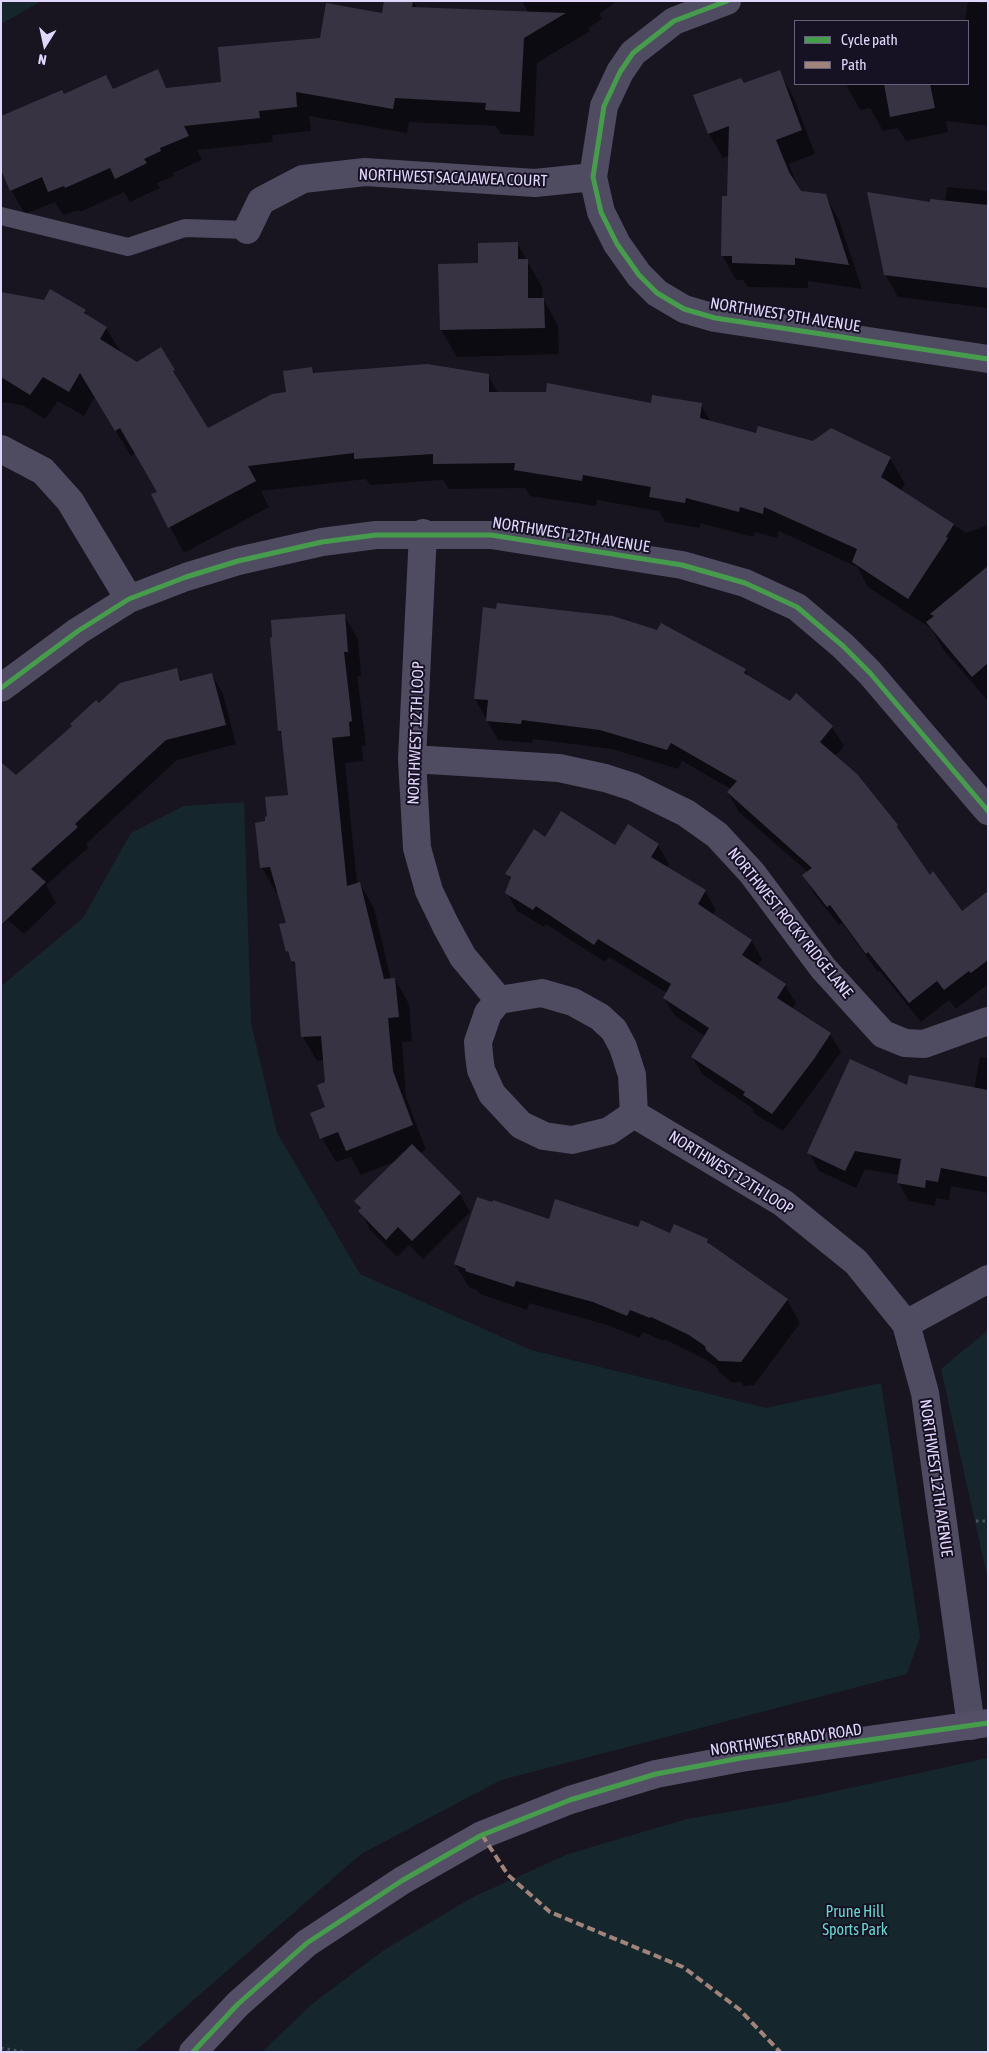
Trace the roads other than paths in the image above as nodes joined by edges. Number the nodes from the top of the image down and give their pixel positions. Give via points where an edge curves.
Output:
1 (727, 1) edge
2 (594, 178) junction
3 (1, 216) edge
4 (248, 230) joint
5 (988, 359) edge
6 (1, 449) edge
7 (422, 533) junction
8 (130, 599) junction
9 (1, 688) edge
10 (412, 759) junction
11 (986, 798) edge
12 (499, 1000) junction
13 (988, 1021) edge
14 (634, 1114) junction
15 (988, 1279) edge
16 (906, 1324) junction
17 (979, 1725) edge
18 (193, 2052) edge

1 - 2 street, NORTHWEST 9TH AVENUE via 674,21 633,53 604,106
2 - 4 street, NORTHWEST SACAJAWEA COURT via 535,183 365,172 303,179 261,201
2 - 5 street, NORTHWEST 9TH AVENUE via 601,212 634,268 657,293 684,308 716,318
3 - 4 lane via 128,247 185,228
6 - 8 street via 43,471 70,501
7 - 8 street, NORTHWEST 12TH AVENUE via 322,542 238,561
7 - 10 street, NORTHWEST 12TH LOOP
7 - 11 street, NORTHWEST 12TH AVENUE via 491,535 682,565 770,593 797,607 843,646
8 - 9 street, NORTHWEST 12TH AVENUE via 78,631
10 - 12 street, NORTHWEST 12TH LOOP via 417,848 428,891 463,957
10 - 13 street, NORTHWEST ROCKY RIDGE LANE via 559,768 633,787 686,813 717,835 752,873 823,968 883,1034 905,1043 924,1044
12 - 14 street via 542,993 573,1002 600,1017 614,1030 628,1063
12 - 14 street via 482,1026 478,1042 481,1070 492,1094 516,1121 544,1136 572,1140 609,1131
14 - 16 street, NORTHWEST 12TH LOOP via 783,1203 856,1262
15 - 16 street
16 - 17 street, NORTHWEST 12TH AVENUE via 925,1393
17 - 18 main road, NORTHWEST BRADY ROAD via 741,1758 656,1774 570,1800 482,1835 403,1880 307,1943 238,2004

